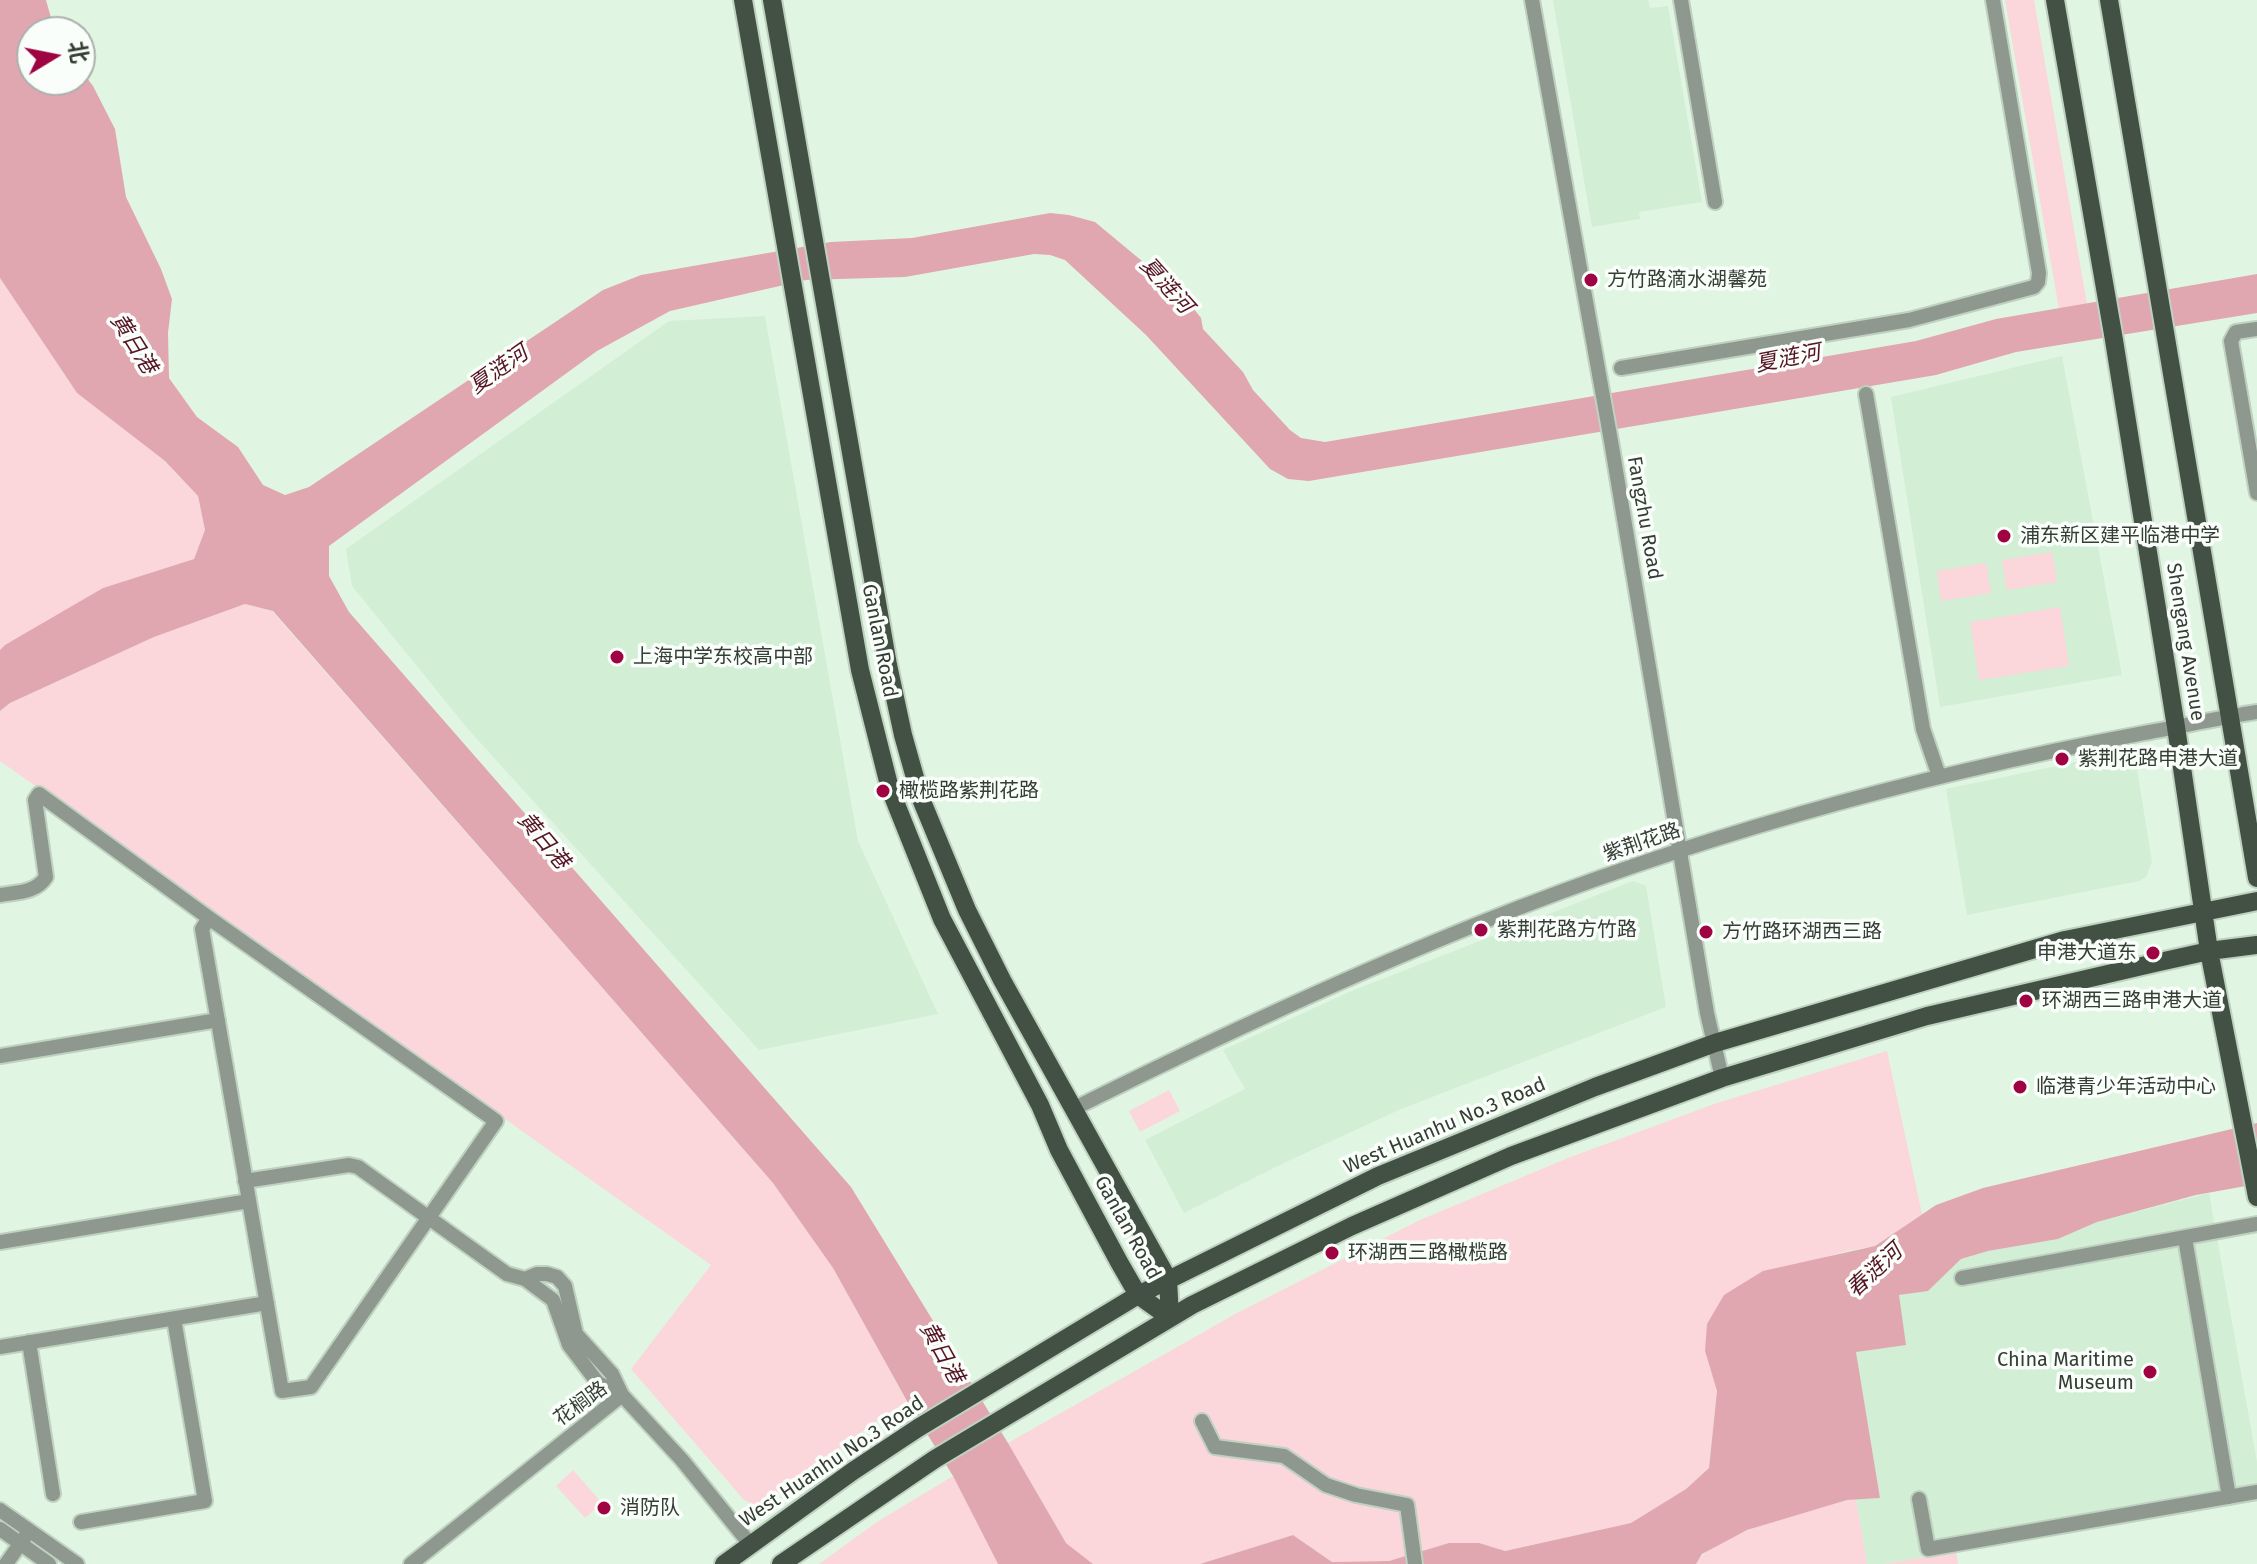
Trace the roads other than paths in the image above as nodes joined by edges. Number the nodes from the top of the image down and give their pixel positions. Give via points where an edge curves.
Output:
1 (743, 0) edge
2 (772, 0) edge
3 (1532, 0) edge
4 (1681, 0) edge
5 (1993, 0) edge
6 (2055, 0) edge
7 (2109, 0) edge
8 (1715, 202) dead end
9 (2257, 329) edge
10 (1621, 368) dead end
11 (1866, 394) dead end
12 (2257, 493) edge
13 (2257, 712) edge
14 (2229, 716) junction
15 (2176, 727) junction
16 (1939, 776) junction
17 (1680, 851) junction
18 (2257, 878) edge
19 (0, 895) edge
20 (2257, 901) edge
21 (2203, 911) junction
22 (209, 918) junction
23 (2257, 945) edge
24 (2209, 951) junction
25 (218, 1020) junction
26 (1715, 1043) junction
27 (0, 1056) edge
28 (1722, 1078) junction
29 (1073, 1109) junction
30 (245, 1181) junction
31 (2257, 1197) edge
32 (249, 1201) junction
33 (430, 1217) junction
34 (2257, 1224) edge
35 (2185, 1238) junction
36 (0, 1242) edge
37 (1962, 1278) dead end
38 (1168, 1279) junction
39 (1138, 1295) junction
40 (267, 1303) junction
41 (1170, 1318) junction
42 (174, 1319) junction
43 (29, 1342) junction
44 (0, 1347) edge
45 (622, 1395) junction
46 (1202, 1421) dead end
47 (2257, 1492) edge
48 (53, 1494) dead end
49 (2229, 1497) junction
50 (1919, 1499) dead end
51 (0, 1510) edge
52 (81, 1522) dead end
53 (0, 1529) edge
54 (30, 1530) junction
55 (20, 1543) junction
56 (750, 1544) junction
57 (6, 1564) edge
58 (49, 1564) edge
59 (77, 1564) edge
60 (411, 1564) edge
61 (724, 1564) edge
62 (781, 1564) edge
63 (1415, 1564) edge

1 - 39 main road, Ganlan Road via 860,670 890,789 942,919
2 - 29 main road, Ganlan Road via 903,735 921,799 967,910
3 - 17 street, Fangzhu Road
4 - 8 street
5 - 10 street via 2039,273 2034,287 1909,320
6 - 15 main road, Shengang Avenue
7 - 14 main road, Shengang Avenue
9 - 12 street via 2236,332 2231,341
11 - 16 street via 1923,729
13 - 14 street, 紫荆花路
14 - 15 street, 紫荆花路
14 - 18 main road, Shengang Avenue
15 - 16 street, 紫荆花路
15 - 21 main road, Shengang Avenue
16 - 17 street, 紫荆花路
17 - 26 street, Fangzhu Road
17 - 29 street, 紫荆花路 via 1408,953
19 - 22 street via 29,890 46,877 35,800 39,794
20 - 21 main road, West Huanhu No.3 Road
21 - 24 main road, Shengang Avenue
21 - 26 main road, West Huanhu No.3 Road via 2065,940
22 - 25 street via 202,929
22 - 33 street via 496,1121
23 - 24 main road
24 - 28 main road via 1927,1016
24 - 31 main road, Shengang Avenue
25 - 27 street
25 - 30 street
26 - 28 street, Fangzhu Road
26 - 38 main road, West Huanhu No.3 Road via 1405,1165
28 - 41 main road via 1511,1156 1352,1226
29 - 38 main road, Ganlan Road
30 - 32 street
30 - 33 street via 349,1165
32 - 36 street
32 - 40 street
33 - 40 street via 311,1387 282,1391
33 - 45 street via 507,1274 525,1279 553,1300 569,1345 598,1383
34 - 35 street
35 - 37 street
35 - 49 street
38 - 39 main road, West Huanhu No.3 Road
38 - 41 main road, Ganlan Road
39 - 41 main road, Ganlan Road
39 - 56 main road, West Huanhu No.3 Road via 918,1428
40 - 42 street
41 - 62 main road via 935,1459
42 - 43 street
42 - 52 street via 205,1501
43 - 44 street
43 - 48 street
45 - 56 street, 花榈路
45 - 60 street, 花榈路
46 - 63 street via 1215,1447 1284,1456 1326,1485 1407,1505
47 - 49 street
49 - 50 street via 1928,1549
51 - 54 street
53 - 55 street
54 - 55 street
54 - 59 street
55 - 57 street
55 - 58 street
56 - 61 main road, West Huanhu No.3 Road

